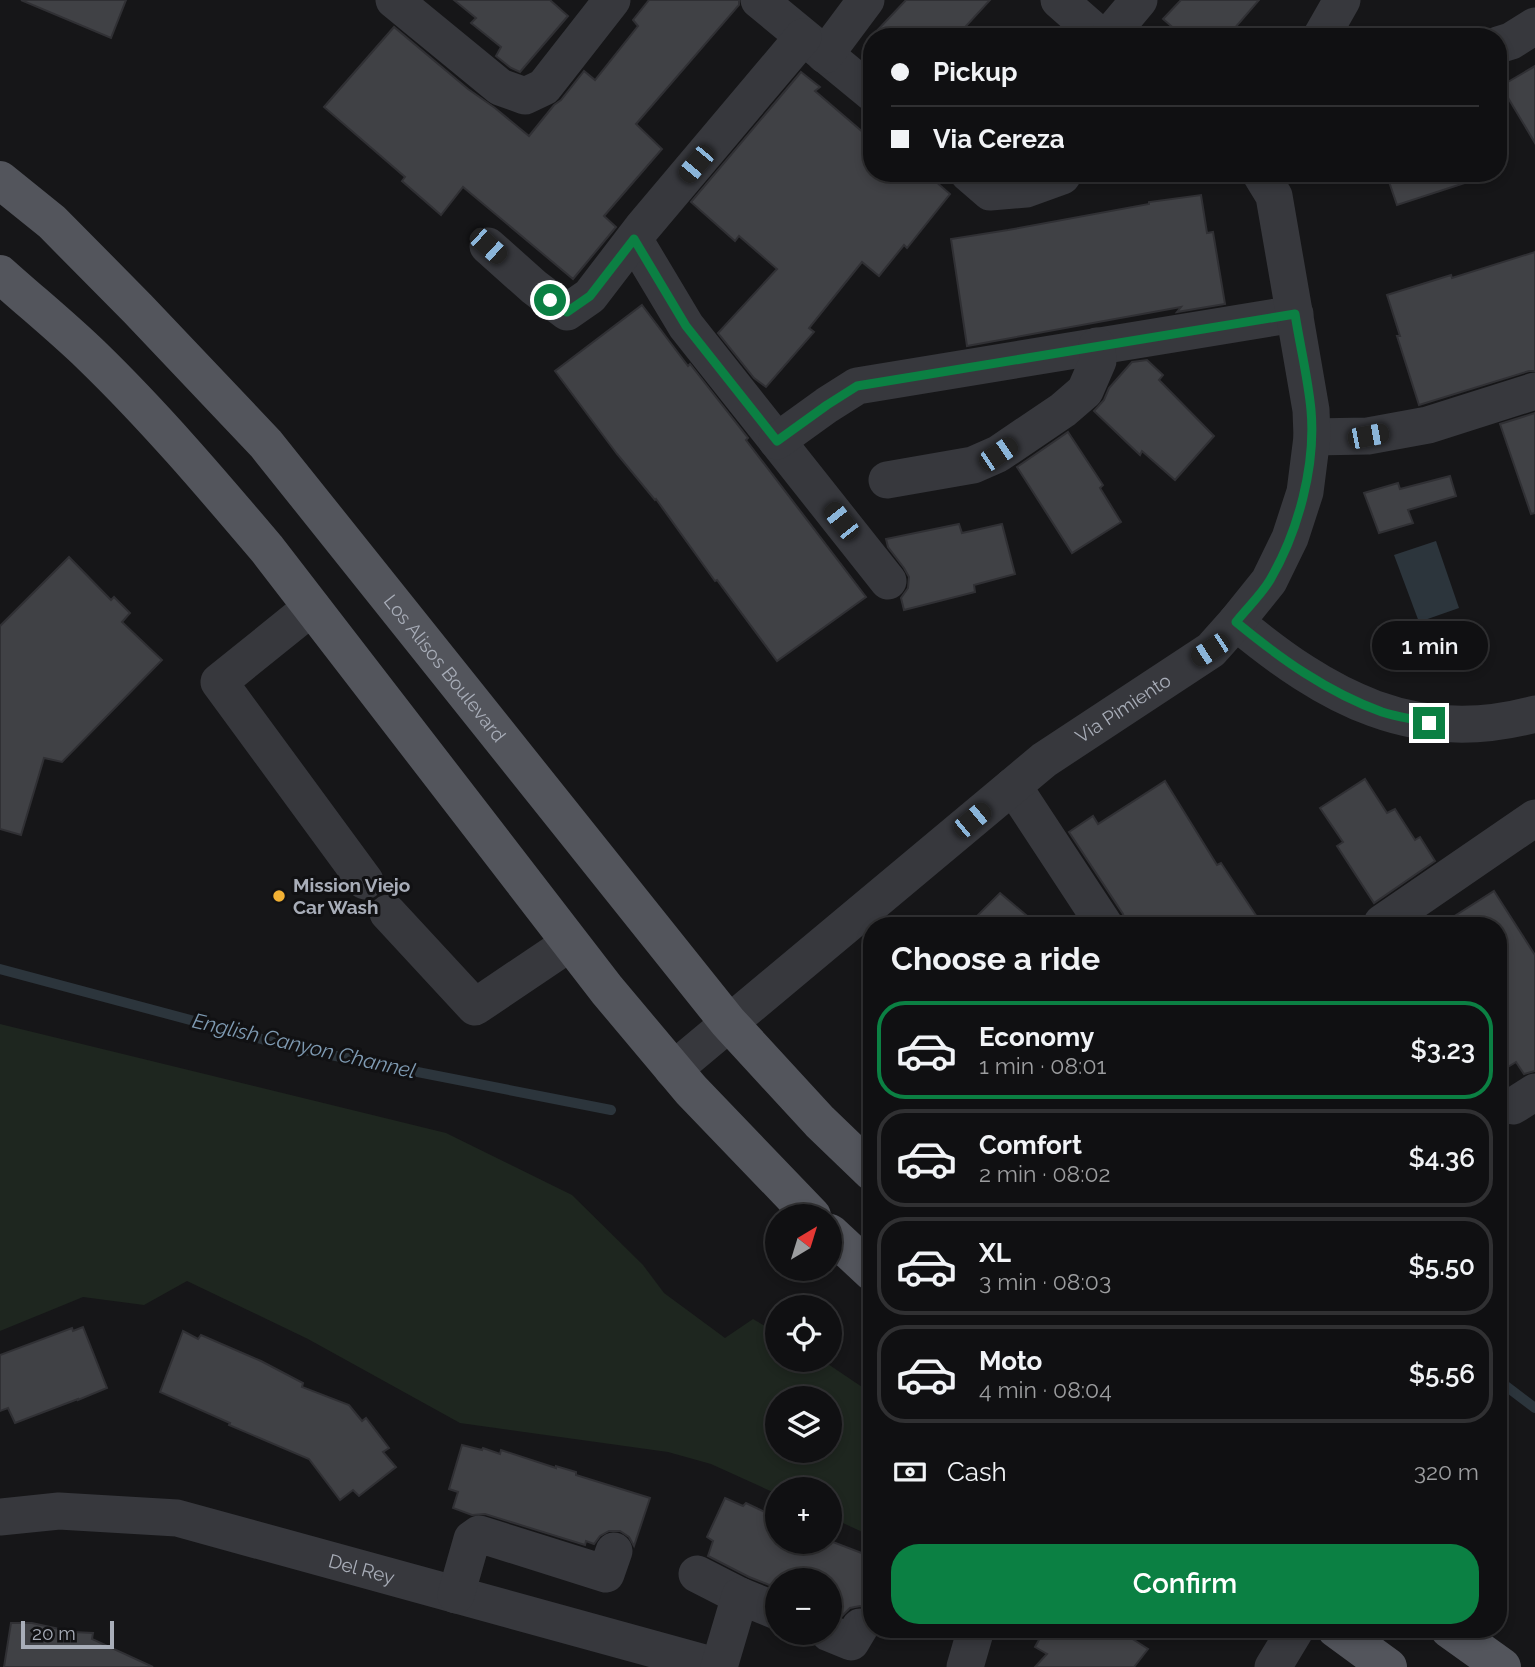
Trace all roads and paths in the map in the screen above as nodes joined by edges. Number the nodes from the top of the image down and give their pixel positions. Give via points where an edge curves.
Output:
1 (394, 0) edge
2 (612, 0) edge
3 (759, 0) edge
4 (866, 0) edge
5 (1059, 0) edge
6 (1139, 0) edge
7 (1342, 0) edge
8 (1535, 26) edge
9 (1091, 28) edge
10 (1116, 28) edge
11 (1326, 28) edge
12 (1507, 42) edge
13 (814, 46) junction
14 (863, 86) edge
15 (0, 180) edge
16 (978, 182) edge
17 (1045, 182) edge
18 (1265, 182) edge
19 (634, 239) junction
20 (488, 246) dead end
21 (0, 274) edge
22 (1295, 314) junction
23 (1097, 346) junction
24 (1535, 391) edge
25 (1312, 437) junction
26 (777, 441) junction
27 (887, 480) dead end
28 (888, 581) dead end
29 (312, 607) junction
30 (1236, 622) junction
31 (1533, 723) edge
32 (1013, 786) junction
33 (1535, 818) edge
34 (365, 881) dead end
35 (388, 913) dead end
36 (1099, 917) edge
37 (1391, 917) edge
38 (570, 943) junction
39 (728, 1023) junction
40 (673, 1070) junction
41 (863, 1163) edge
42 (800, 1204) edge
43 (842, 1244) edge
44 (863, 1264) edge
45 (0, 1517) edge
46 (614, 1551) dead end
47 (697, 1574) dead end
48 (456, 1595) junction
49 (740, 1596) junction
50 (765, 1606) edge
51 (973, 1638) edge
52 (1291, 1638) edge
53 (1348, 1638) edge
54 (1462, 1638) edge
55 (719, 1667) edge
56 (965, 1667) edge
57 (1273, 1667) edge
58 (1388, 1667) edge
59 (1502, 1667) edge

1 - 2 street via 500,87 525,96 544,87
3 - 13 street
4 - 13 street
5 - 9 street
6 - 10 street
7 - 11 street
8 - 12 street
13 - 14 street
13 - 19 street
15 - 39 main road, Los Alisos Boulevard via 52,222 265,444
16 - 17 street via 990,192
18 - 22 street, Via Pimiento via 1274,196
19 - 20 street via 590,296 567,312
19 - 26 street via 686,326
21 - 29 main road via 124,388 228,503
22 - 23 street
22 - 25 street, Via Pimiento
23 - 26 street via 857,386
23 - 27 street via 1098,361 1085,391 998,454 973,465
24 - 25 street via 1428,425 1368,436
25 - 30 street, Via Pimiento via 1305,492 1290,538 1269,581
26 - 28 street
29 - 34 street via 219,682
29 - 38 main road
30 - 31 street via 1305,674 1384,713 1429,723
30 - 32 street, Via Pimiento via 1210,650 1044,760
32 - 36 street
32 - 39 street, Via Pimiento
33 - 37 street
35 - 38 street via 475,1007
38 - 40 main road
39 - 40 street, Via Pimiento
39 - 41 main road, Los Alisos Boulevard
40 - 42 main road
43 - 44 main road
45 - 48 street, Del Rey via 59,1511 177,1518
46 - 48 street via 606,1574 479,1534 472,1539
47 - 49 street
48 - 55 street, Del Rey
49 - 50 street
49 - 55 street
51 - 56 street
52 - 57 street
53 - 58 main road
54 - 59 main road

